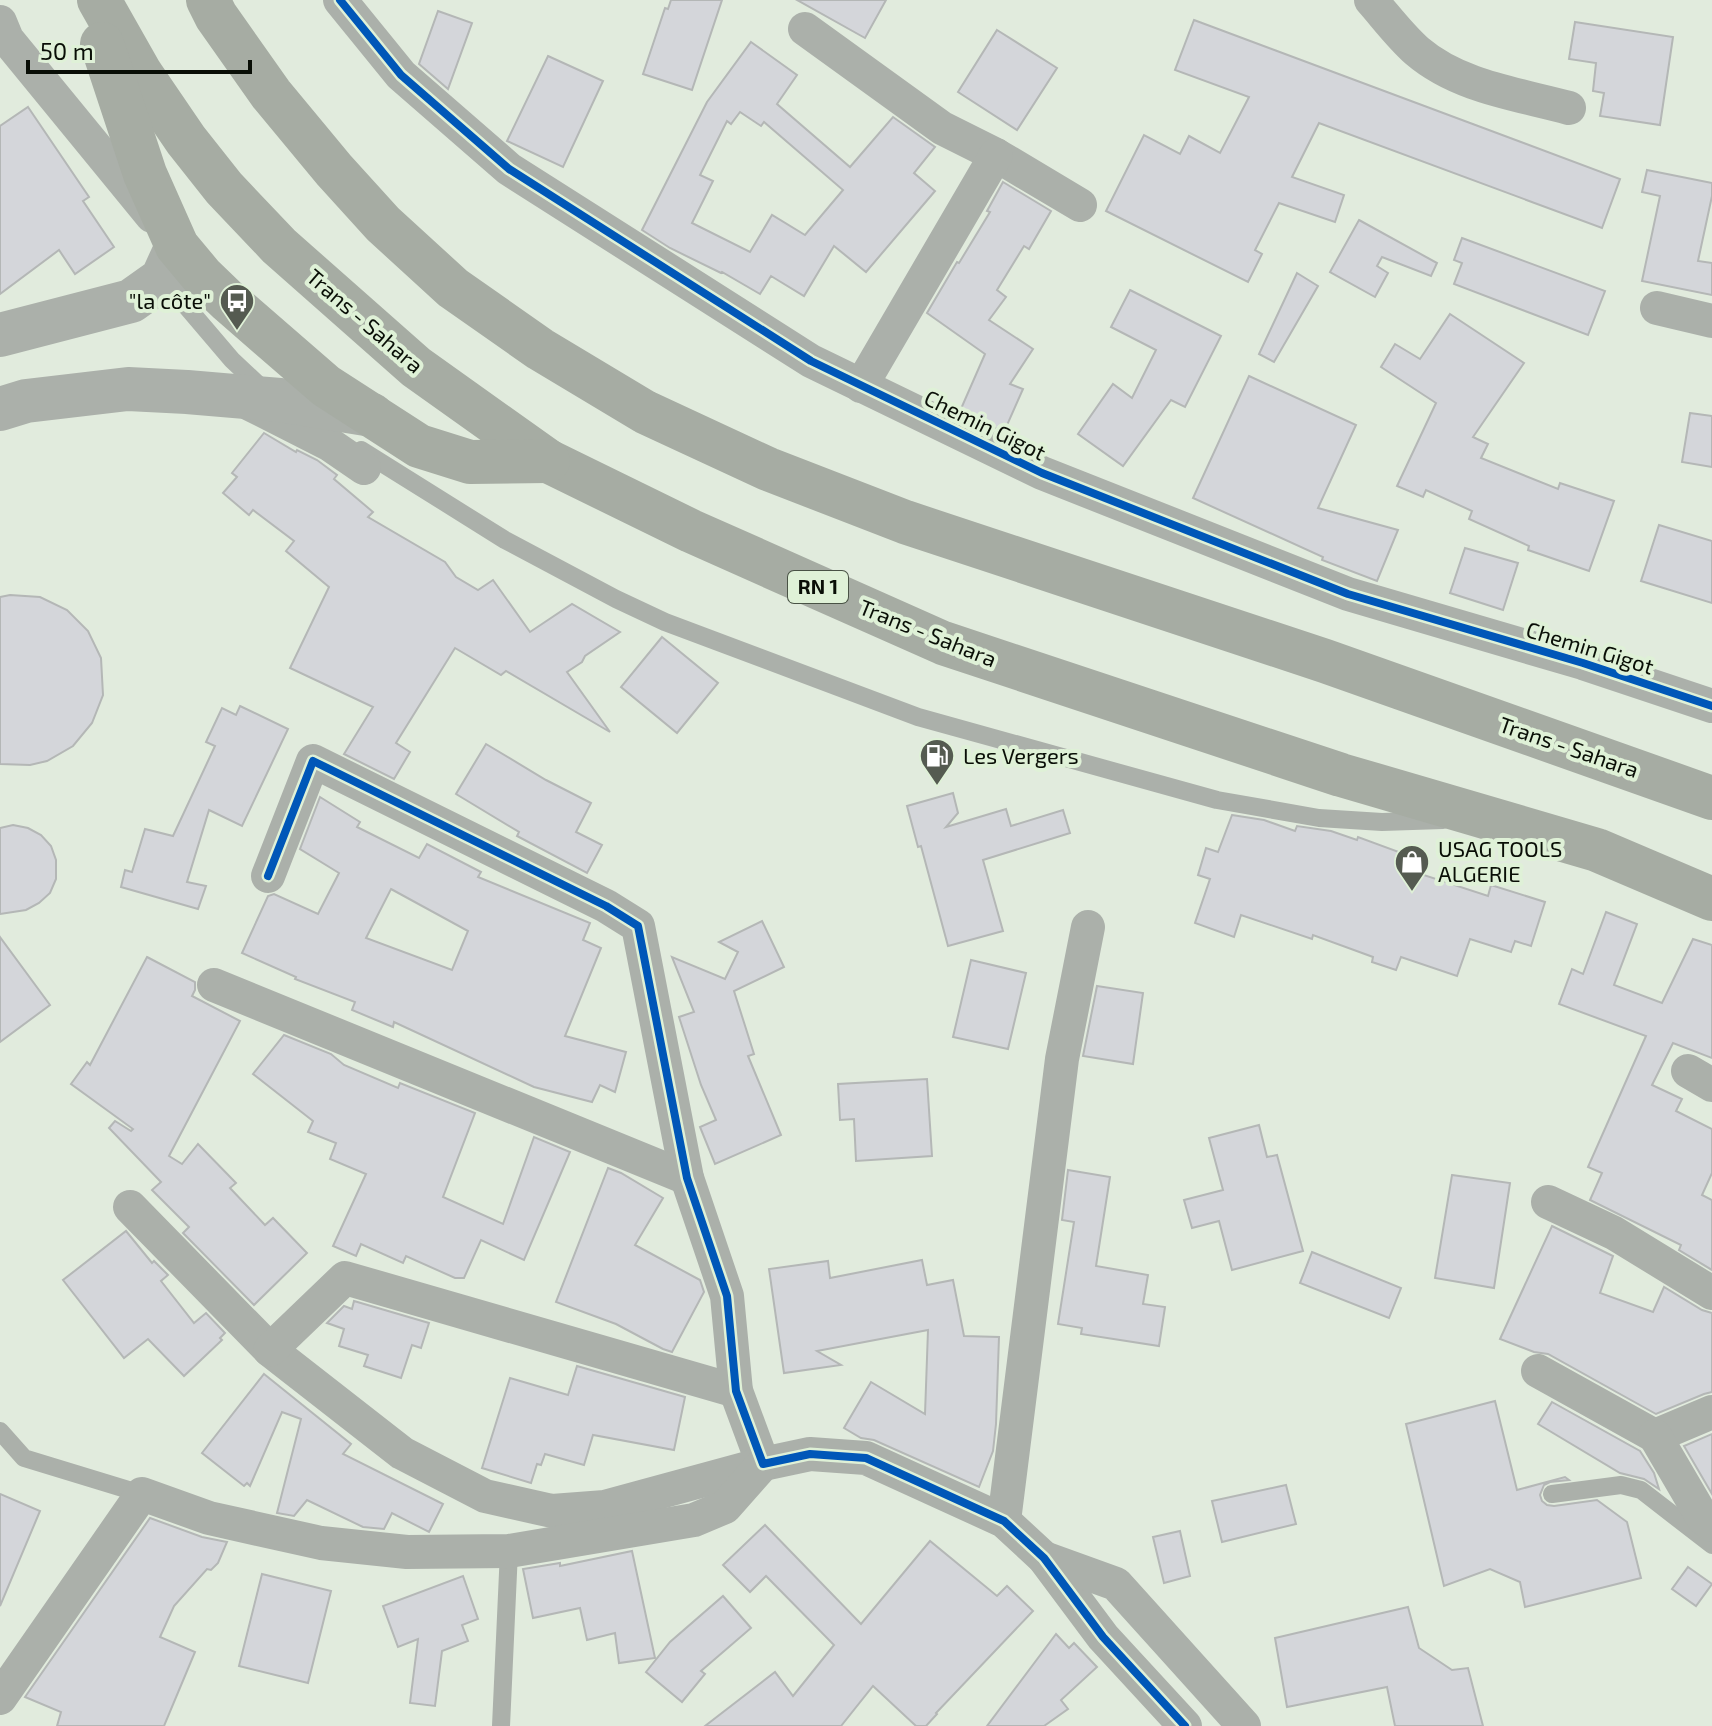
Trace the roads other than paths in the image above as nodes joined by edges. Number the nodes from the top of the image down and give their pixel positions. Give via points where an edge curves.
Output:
1 (87, 0) edge
2 (99, 0) edge
3 (208, 0) edge
4 (340, 0) edge
5 (1371, 0) edge
6 (0, 22) edge
7 (805, 29) dead end
8 (1569, 108) dead end
9 (996, 155) junction
10 (1080, 205) dead end
11 (177, 246) junction
12 (1657, 308) dead end
13 (1712, 321) edge
14 (0, 335) edge
15 (861, 386) junction
16 (235, 396) junction
17 (280, 400) junction
18 (0, 409) edge
19 (372, 415) junction
20 (548, 461) junction
21 (364, 468) dead end
22 (1712, 706) edge
23 (1712, 798) edge
24 (1485, 818) junction
25 (268, 876) dead end
26 (1712, 899) edge
27 (1088, 927) dead end
28 (214, 985) dead end
29 (687, 1178) junction
30 (1548, 1202) dead end
31 (130, 1207) dead end
32 (1712, 1293) edge
33 (270, 1350) junction
34 (1538, 1371) dead end
35 (736, 1391) junction
36 (1712, 1412) edge
37 (0, 1431) edge
38 (1655, 1436) junction
39 (0, 1452) edge
40 (24, 1458) junction
41 (763, 1464) junction
42 (142, 1494) junction
43 (1552, 1494) dead end
44 (1004, 1521) junction
45 (1712, 1525) edge
46 (1712, 1545) edge
47 (509, 1551) junction
48 (1044, 1558) junction
49 (0, 1698) edge
50 (501, 1726) edge
51 (1185, 1726) edge
52 (1244, 1726) edge

1 - 11 highway via 145,174
2 - 20 highway, Trans - Sahara / RN 1 via 186,140 279,246 416,367
3 - 23 highway, Trans - Sahara via 271,94 383,224 453,288 540,349 645,412 768,469 905,522 1325,661
4 - 15 street, Chemin Gigot via 401,75 509,169 811,361
5 - 8 street via 1416,50 1454,75
6 - 11 street via 7,39
7 - 9 street via 942,128
9 - 10 street
9 - 15 street
11 - 14 street via 162,279 131,301
11 - 17 lane via 176,275 186,306 232,360
11 - 19 highway via 228,301 326,386
12 - 13 street
15 - 22 street, Chemin Gigot via 1042,473 1348,594
16 - 17 street
16 - 18 street via 128,389
16 - 21 street
17 - 19 street
17 - 24 lane via 505,540 616,599 918,717 1217,800 1319,818
19 - 20 highway via 419,446 470,462
20 - 24 highway, Trans - Sahara / RN 1 via 943,643
24 - 26 highway, Trans - Sahara / RN 1 via 1597,850
25 - 29 street via 313,761 638,926
27 - 44 street via 1062,1059
28 - 29 street
29 - 35 street via 727,1296
30 - 32 street via 1614,1233
31 - 33 street
33 - 35 street via 345,1278
33 - 41 street via 402,1453 485,1496 552,1511 605,1507
34 - 38 street
35 - 41 street
36 - 38 street
37 - 40 lane
38 - 45 street
39 - 40 lane
40 - 42 lane
41 - 44 street via 810,1454 866,1458
41 - 47 street via 725,1507 694,1520
42 - 47 street via 209,1518 321,1543 407,1552
42 - 49 street
43 - 46 lane via 1621,1485 1641,1490
44 - 48 street
47 - 50 lane
48 - 51 street via 1103,1637
48 - 52 street via 1116,1584

